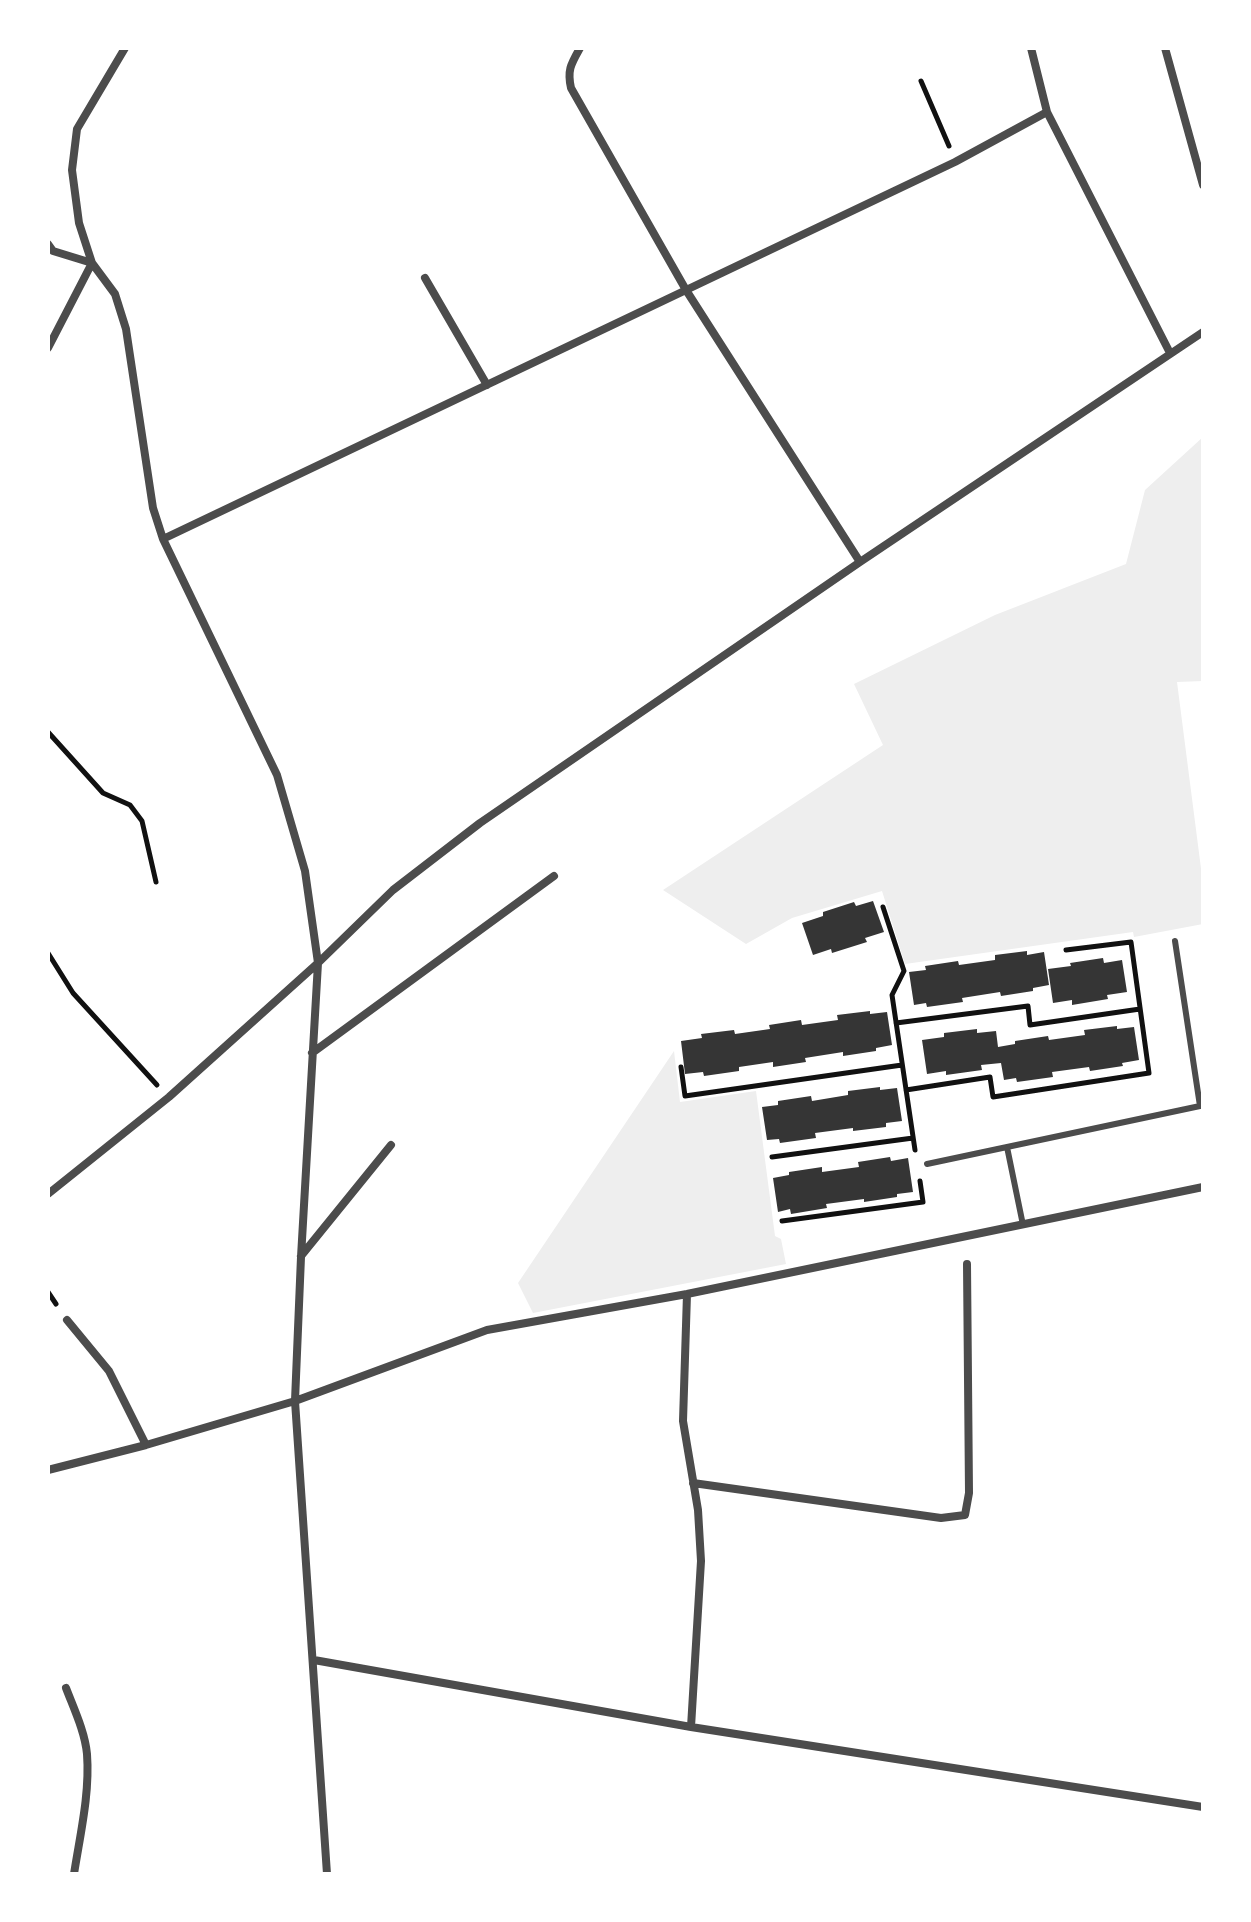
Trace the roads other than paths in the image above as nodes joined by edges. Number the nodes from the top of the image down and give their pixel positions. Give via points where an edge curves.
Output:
1 (125, 48) edge
2 (580, 48) edge
3 (1031, 48) edge
4 (1166, 48) edge
5 (1047, 112) junction
6 (1203, 185) edge
7 (50, 251) edge
8 (92, 263) junction
9 (425, 278) dead end
10 (686, 290) junction
11 (1203, 332) edge
12 (48, 348) edge
13 (1170, 353) junction
14 (487, 385) junction
15 (163, 539) junction
16 (860, 562) junction
17 (554, 876) dead end
18 (1175, 941) dead end
19 (318, 963) junction
20 (312, 1053) junction
21 (391, 1145) dead end
22 (1007, 1147) junction
23 (927, 1164) road end
24 (1203, 1187) edge
25 (48, 1194) edge
26 (1023, 1225) junction
27 (301, 1257) junction
28 (967, 1264) dead end
29 (687, 1294) junction
30 (67, 1320) dead end
31 (295, 1401) junction
32 (146, 1445) junction
33 (48, 1470) edge
34 (693, 1483) junction
35 (314, 1660) junction
36 (66, 1688) dead end
37 (691, 1727) junction
38 (1203, 1807) edge
39 (74, 1874) edge
40 (327, 1874) edge

1 - 8 street via 77,129 72,170 79,223
2 - 10 street via 568,75 571,88
3 - 5 street
4 - 6 street
5 - 10 street via 955,162
5 - 13 street
7 - 8 street
8 - 12 street
8 - 15 street via 115,294 126,329 153,508
9 - 14 street
10 - 14 street
10 - 16 street
11 - 13 street
13 - 16 street
14 - 15 street
15 - 19 street via 277,775 305,871
16 - 19 street via 480,823 393,890
17 - 20 street
18 - 22 lane via 1200,1106
19 - 20 street
19 - 25 street via 169,1097
20 - 27 street
21 - 27 street
22 - 23 lane
22 - 26 lane
24 - 26 street
26 - 29 street
27 - 31 street
28 - 34 street via 965,1515 941,1518
29 - 31 street via 487,1330
29 - 34 street via 683,1421
30 - 32 street via 109,1371
31 - 32 street
31 - 35 street
32 - 33 street
34 - 37 street via 701,1561
35 - 37 street
35 - 40 street
36 - 39 street via 87,1752 87,1792
37 - 38 street

